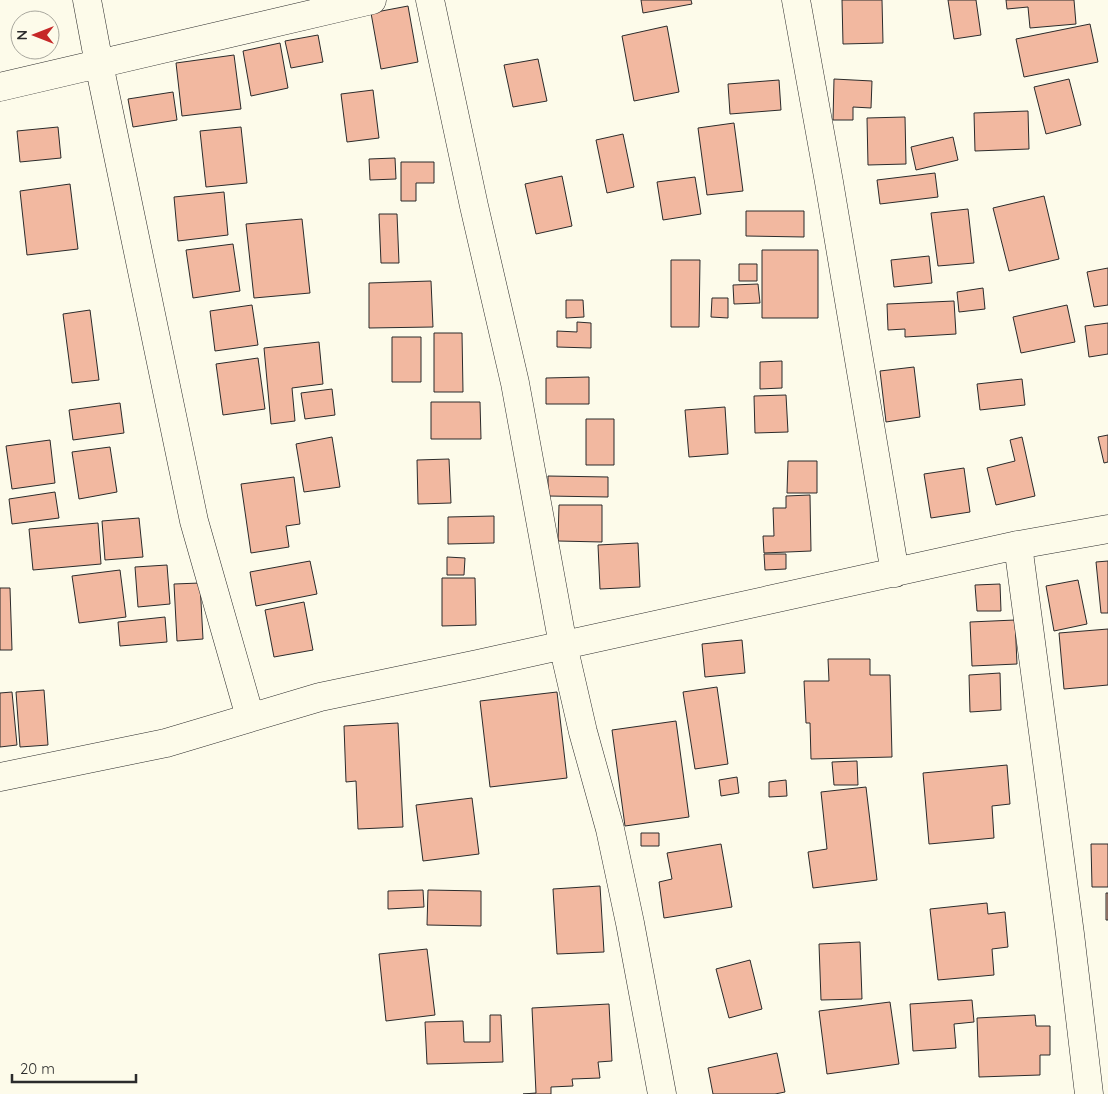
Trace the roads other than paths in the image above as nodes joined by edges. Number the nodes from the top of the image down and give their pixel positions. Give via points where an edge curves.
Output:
1 (87, 0) edge
2 (372, 0) edge
3 (430, 0) edge
4 (796, 0) edge
5 (99, 64) junction
6 (0, 87) edge
7 (1108, 529) edge
8 (1018, 545) junction
9 (895, 573) junction
10 (564, 645) junction
11 (250, 717) junction
12 (0, 777) edge
13 (662, 1094) edge
14 (1089, 1094) edge

1 - 5 street
2 - 5 street
3 - 10 street via 515,383
4 - 9 street
5 - 6 street
5 - 11 street via 194,520
7 - 8 street
8 - 9 street
8 - 14 street
9 - 10 street
10 - 11 street via 320,696
10 - 13 street via 583,732 610,828
11 - 12 street via 166,743

